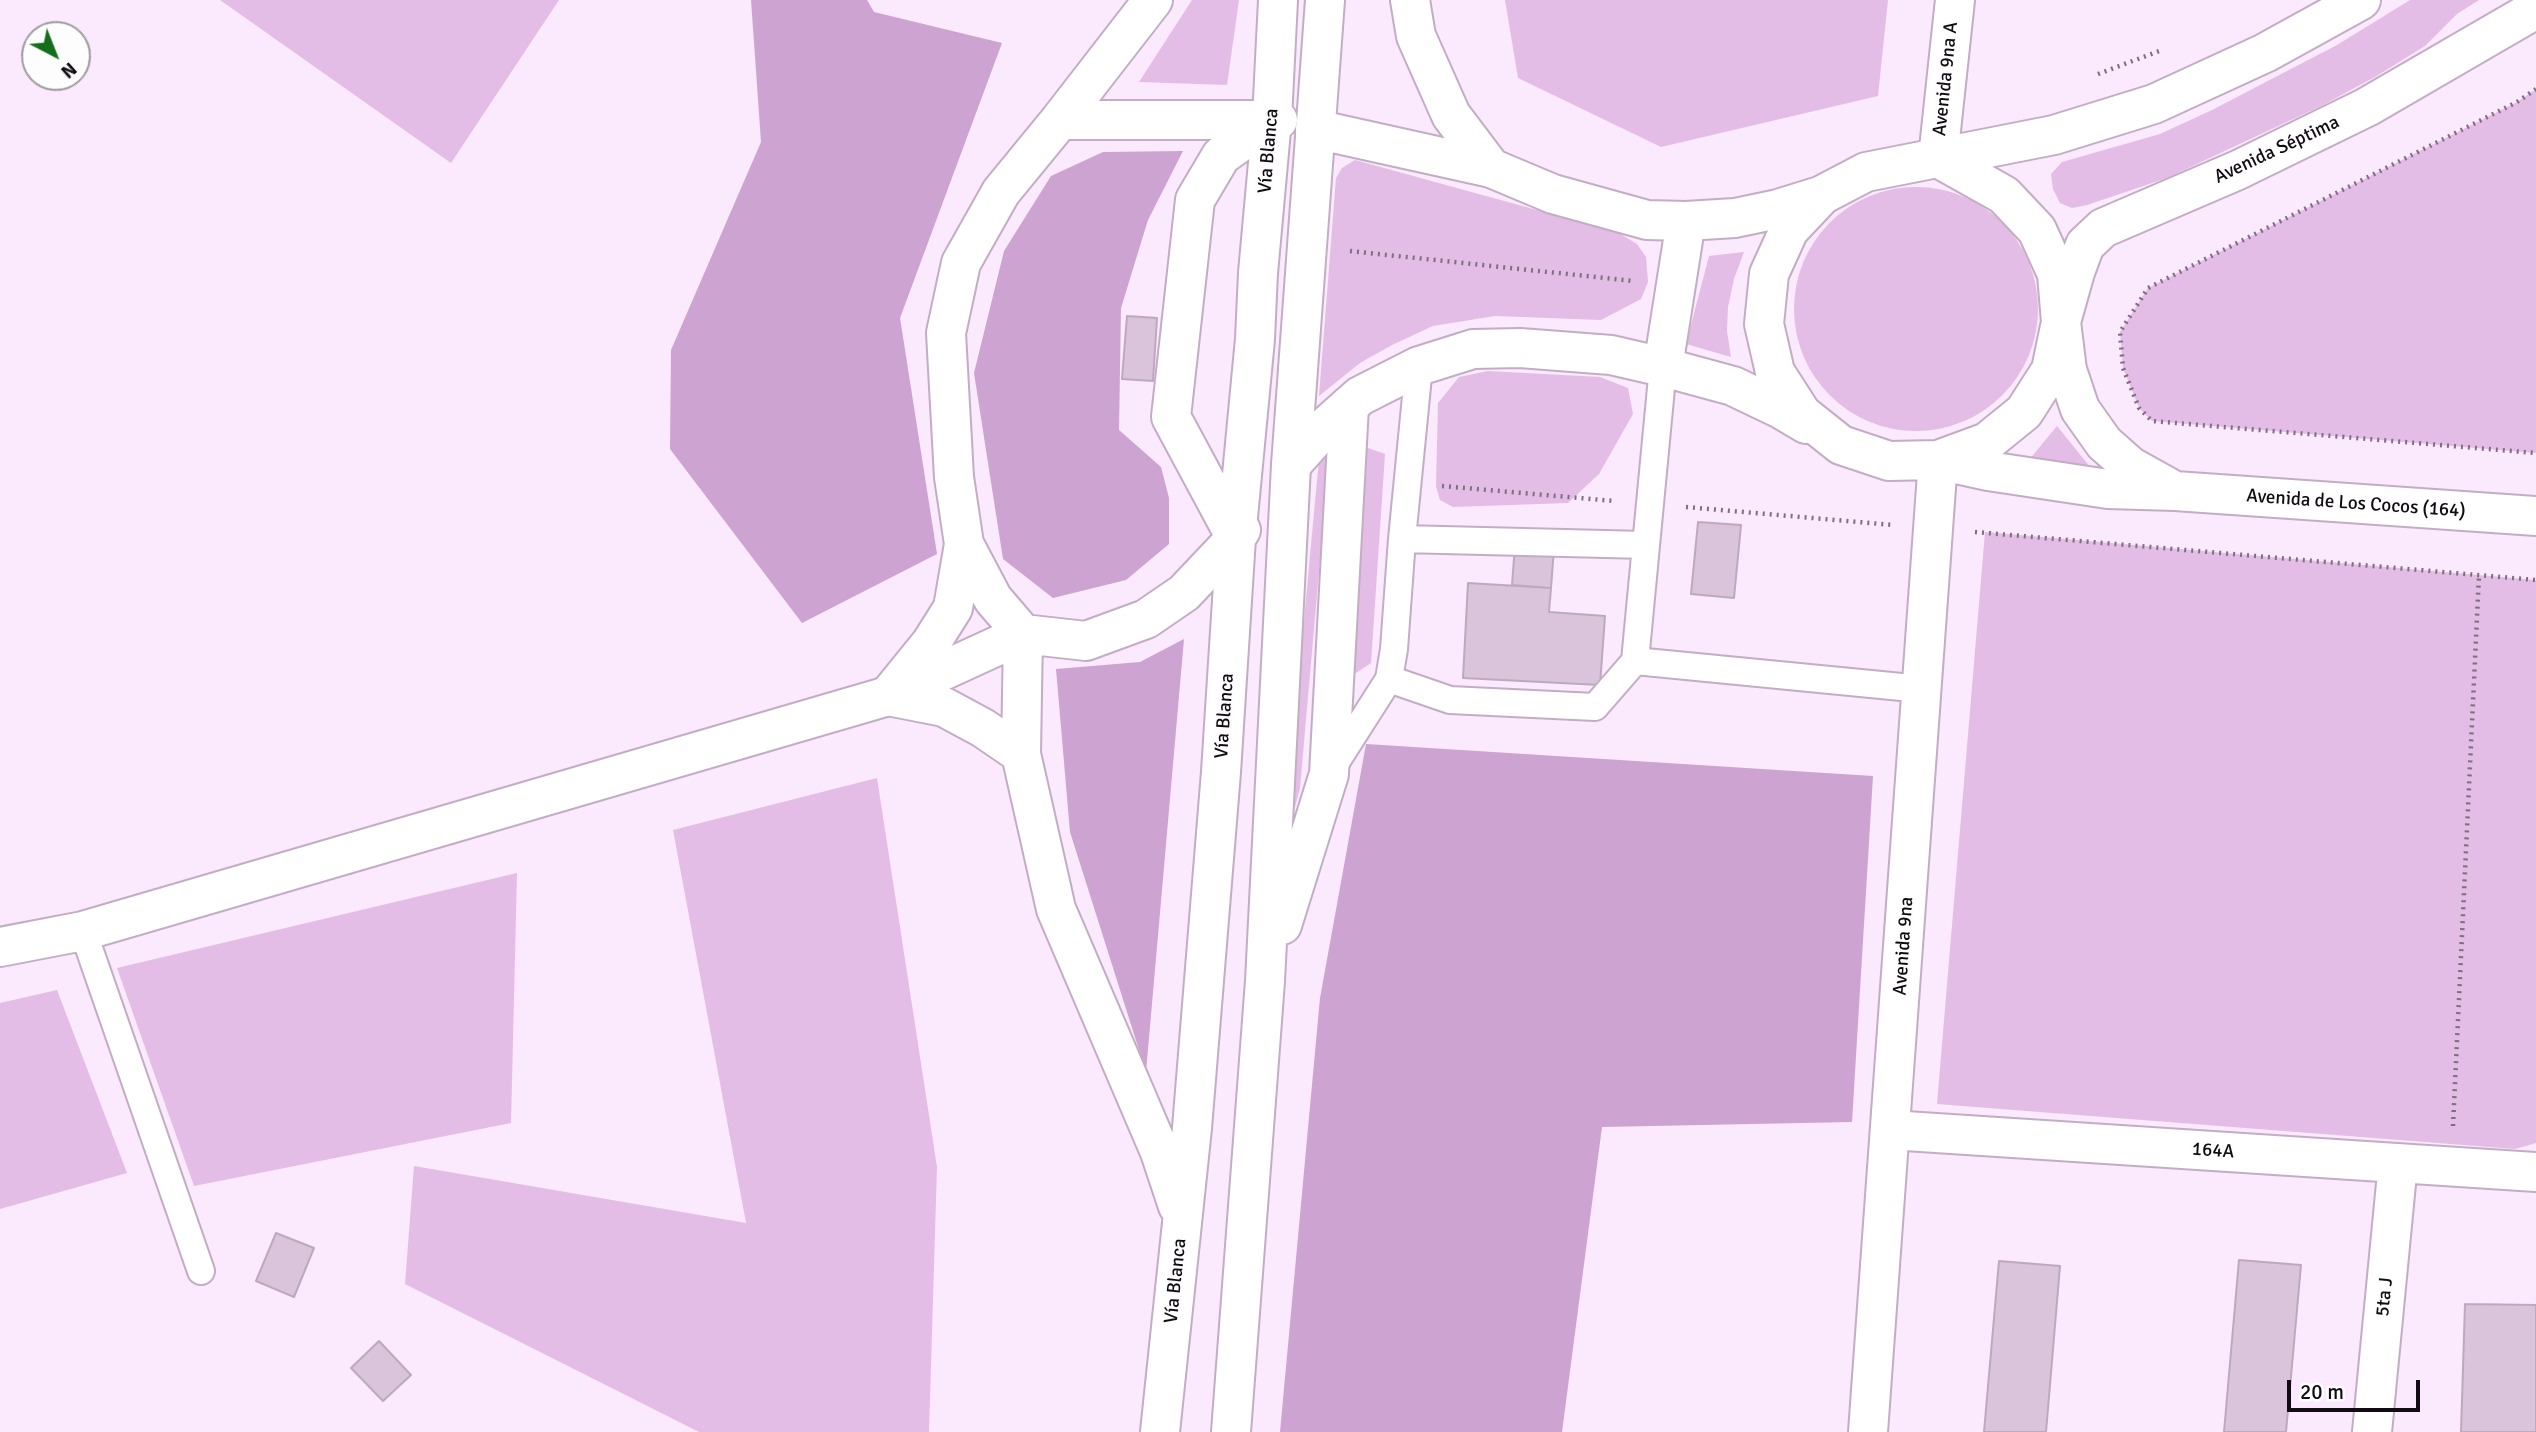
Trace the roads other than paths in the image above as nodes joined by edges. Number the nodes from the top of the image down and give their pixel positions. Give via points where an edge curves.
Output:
1 (1153, 0) edge
2 (1278, 0) edge
3 (1325, 0) edge
4 (1410, 0) edge
5 (1955, 0) edge
6 (2361, 0) edge
7 (2536, 9) edge
8 (1272, 119) junction
9 (1060, 120) junction
10 (1315, 129) junction
11 (1938, 158) junction
12 (1491, 168) junction
13 (1822, 195) junction
14 (1686, 221) junction
15 (2062, 322) junction
16 (1419, 366) junction
17 (1663, 366) junction
18 (1349, 406) junction
19 (1841, 444) junction
20 (1938, 460) junction
21 (1291, 465) junction
22 (2175, 491) junction
23 (2536, 516) edge
24 (1236, 538) junction
25 (1402, 538) junction
26 (964, 544) junction
27 (1646, 545) junction
28 (1023, 634) junction
29 (1635, 661) junction
30 (1389, 679) junction
31 (1922, 689) junction
32 (888, 696) junction
33 (1021, 754) junction
34 (1329, 774) junction
35 (83, 931) junction
36 (0, 947) edge
37 (1265, 981) junction
38 (1891, 1130) junction
39 (2398, 1163) junction
40 (2536, 1172) edge
41 (1182, 1218) junction
42 (201, 1271) dead end
43 (1160, 1432) edge
44 (1231, 1432) edge
45 (1868, 1432) edge
46 (2372, 1432) edge

1 - 9 main road
2 - 8 main road, Vía Blanca
3 - 10 main road
4 - 12 main road via 1416,36 1451,116
5 - 11 main road, Avenida 9na A
6 - 11 main road via 2265,53 2154,104 2054,135
7 - 15 main road, Avenida Séptima via 2312,135 2103,228 2085,245
8 - 9 main road
8 - 10 main road
8 - 24 main road, Vía Blanca
8 - 24 main road via 1221,156 1195,200 1171,417
9 - 26 main road via 1001,192 961,262 946,333 954,477
10 - 12 main road
10 - 21 main road
11 - 13 main road via 1866,172
11 - 15 main road, Avenida de Los Cocos (164) via 2004,195 2037,230 2057,274
12 - 14 main road via 1553,194 1606,209 1647,220
13 - 14 main road via 1735,218
13 - 19 main road via 1789,230 1769,274 1764,324 1775,372 1795,404
14 - 17 main road
15 - 20 main road, Avenida Séptima via 2051,370 2024,412 1987,442
15 - 22 main road, Avenida de Los Cocos (164) via 2067,370 2080,409 2104,443 2130,467
16 - 17 main road via 1473,349 1520,348 1611,355
16 - 18 main road
16 - 25 lane
17 - 19 main road via 1733,386
17 - 27 lane
18 - 21 main road
18 - 34 main road
19 - 20 main road via 1889,461
20 - 22 main road, Avenida de Los Cocos (164) via 2108,489
20 - 31 main road, Avenida 9na
21 - 24 main road via 1258,499
21 - 37 main road
22 - 23 main road, Avenida de Los Cocos (164)
24 - 28 main road via 1184,593 1146,619 1086,641
24 - 41 main road, Vía Blanca via 1221,772
25 - 27 lane
25 - 30 lane
26 - 28 main road via 993,599
26 - 32 main road via 953,608 932,643
27 - 29 lane
28 - 32 main road
28 - 33 main road
29 - 30 lane via 1595,707 1450,700
29 - 31 lane
30 - 34 lane
31 - 38 main road, Avenida 9na
32 - 33 main road via 944,707
32 - 35 main road
33 - 41 main road via 1056,909 1160,1152
34 - 37 main road
35 - 36 main road
35 - 42 lane
37 - 44 main road
38 - 39 main road, 164A
38 - 45 main road, Avenida 9na
39 - 40 main road, 164A
39 - 46 main road, 5ta J
41 - 43 main road, Vía Blanca

